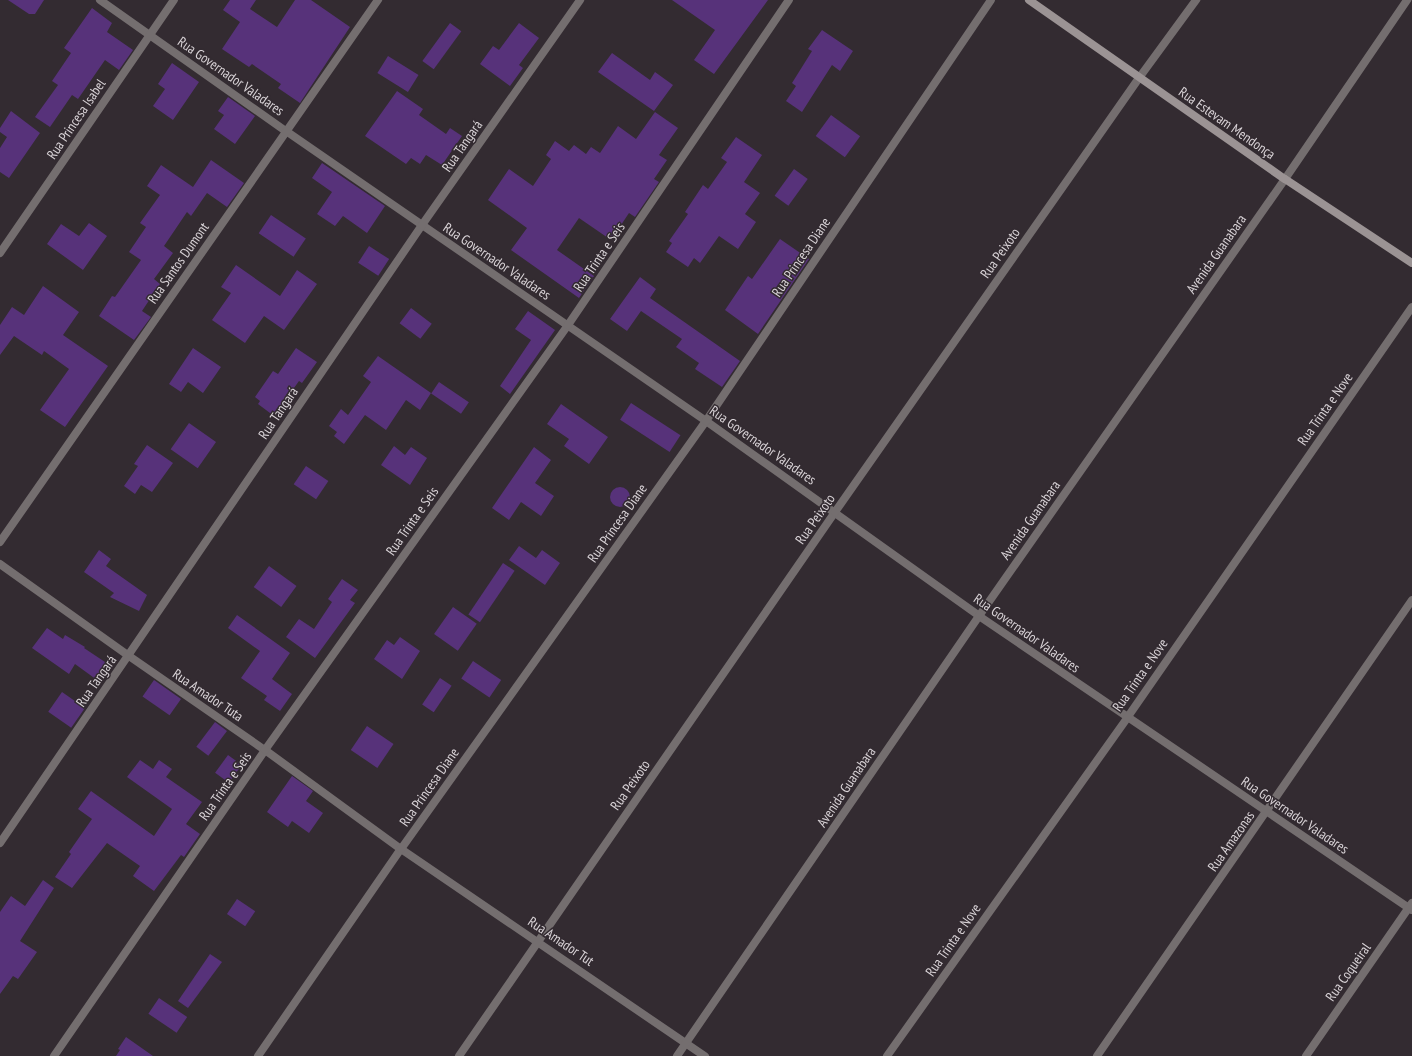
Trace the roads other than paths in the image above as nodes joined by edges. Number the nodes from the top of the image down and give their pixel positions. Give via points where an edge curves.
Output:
1 (100, 0) edge
2 (174, 0) edge
3 (378, 0) edge
4 (580, 0) edge
5 (789, 0) edge
6 (991, 0) edge
7 (1029, 0) edge
8 (1196, 0) edge
9 (1407, 0) edge
10 (150, 35) junction
11 (1139, 78) junction
12 (286, 131) junction
13 (1285, 179) junction
14 (422, 225) junction
15 (0, 253) edge
16 (1412, 263) edge
17 (1412, 308) edge
18 (568, 325) junction
19 (706, 421) junction
20 (835, 512) junction
21 (0, 542) edge
22 (0, 564) edge
23 (1412, 600) edge
24 (979, 616) junction
25 (129, 656) junction
26 (1127, 718) junction
27 (265, 750) junction
28 (1267, 812) junction
29 (0, 843) edge
30 (401, 849) junction
31 (1411, 907) edge
32 (538, 941) junction
33 (687, 1042) junction
34 (54, 1056) edge
35 (258, 1056) edge
36 (459, 1056) edge
37 (677, 1056) edge
38 (706, 1056) edge
39 (887, 1056) edge
40 (1097, 1056) edge
41 (1306, 1056) edge

1 - 10 street, Rua Governador Valadares
2 - 10 street, Rua Princesa Isabel
3 - 12 street, Rua Santos Dumont
4 - 14 street, Rua Tangará
5 - 18 street, Rua Trinta e Seis
6 - 19 street, Rua Princesa Diane
7 - 11 street, Rua Estevam Mendonça
8 - 11 street, Rua Peixoto
9 - 13 street, Avenida Guanabara
10 - 12 street, Rua Governador Valadares
10 - 15 street, Rua Princesa Isabel
11 - 13 street, Rua Estevam Mendonça
11 - 20 street, Rua Peixoto
12 - 14 street, Rua Governador Valadares
12 - 21 street, Rua Santos Dumont
13 - 16 street, Rua Estevam Mendonça
13 - 24 street, Avenida Guanabara
14 - 18 street, Rua Governador Valadares
14 - 25 street, Rua Tangará
17 - 26 street, Rua Trinta e Nove
18 - 19 street, Rua Governador Valadares
18 - 27 street, Rua Trinta e Seis
19 - 20 street, Rua Governador Valadares
19 - 30 street, Rua Princesa Diane
20 - 24 street, Rua Governador Valadares
20 - 32 street, Rua Peixoto
22 - 25 street, Rua Amador Tuta
23 - 28 street, Rua Amazonas
24 - 26 street, Rua Governador Valadares
24 - 33 street, Avenida Guanabara
25 - 27 street, Rua Amador Tuta
25 - 29 street, Rua Tangará
26 - 28 street, Rua Governador Valadares
26 - 39 street, Rua Trinta e Nove
27 - 30 street, Rua Amador Tuta
27 - 34 street, Rua Trinta e Seis
28 - 31 street, Rua Governador Valadares
28 - 40 street, Rua Amazonas
30 - 32 street, Rua Amador Tut
30 - 35 street, Rua Princesa Diane
31 - 41 street, Rua Coqueiral
32 - 33 street, Rua Amador Tut
32 - 36 street, Rua Peixoto
33 - 37 street, Avenida Guanabara
33 - 38 street, Rua Amador Tut

